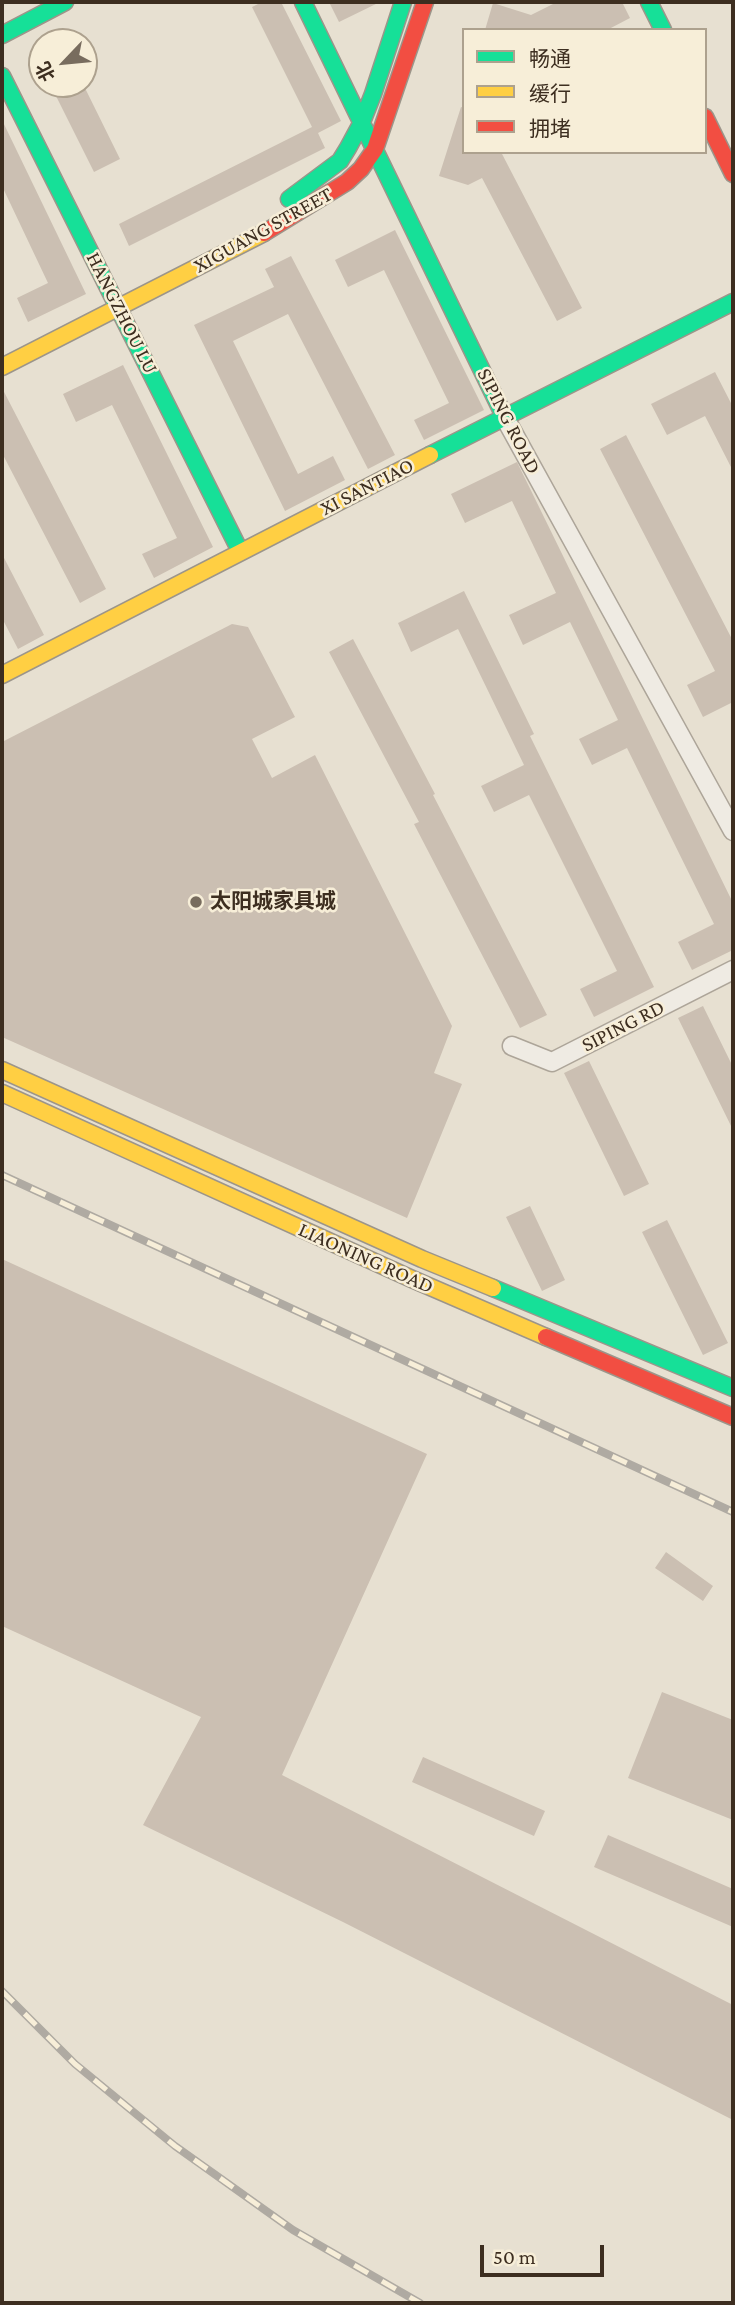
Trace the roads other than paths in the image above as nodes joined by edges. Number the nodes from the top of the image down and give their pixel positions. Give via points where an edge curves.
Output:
1 (65, 2) edge
2 (303, 2) edge
3 (403, 2) edge
4 (425, 2) edge
5 (649, 2) edge
6 (662, 28) edge
7 (2, 35) edge
8 (2, 75) edge
9 (707, 121) edge
10 (362, 122) junction
11 (375, 149) junction
12 (733, 174) edge
13 (117, 300) junction
14 (733, 302) edge
15 (76, 311) dead end
16 (2, 368) edge
17 (505, 418) junction
18 (240, 551) junction
19 (2, 675) edge
20 (733, 831) edge
21 (733, 970) edge
22 (512, 1046) dead end
23 (2, 1070) edge
24 (2, 1093) edge
25 (733, 1388) edge
26 (733, 1417) edge

1 - 7 main road
2 - 10 main road, SIPING ROAD
3 - 10 main road
4 - 11 main road, XIGUANG STREET
5 - 6 main road
8 - 13 main road, HANGZHOU LU
9 - 12 main road
10 - 11 main road, SIPING ROAD
10 - 13 main road via 340,160 279,207
11 - 13 main road, XIGUANG STREET via 347,182 298,214
11 - 17 main road, SIPING ROAD
13 - 15 main road
13 - 16 main road, XIGUANG STREET
13 - 18 main road, HANGZHOU LU
14 - 17 main road, XI SANTIAO
17 - 18 main road, XI SANTIAO
17 - 20 street, SIPING ROAD
18 - 19 main road, XI SANTIAO
21 - 22 street, SIPING RD via 552,1062
23 - 25 main road, LIAONING ROAD via 422,1259
24 - 26 main road, LIAONING ROAD via 412,1279

